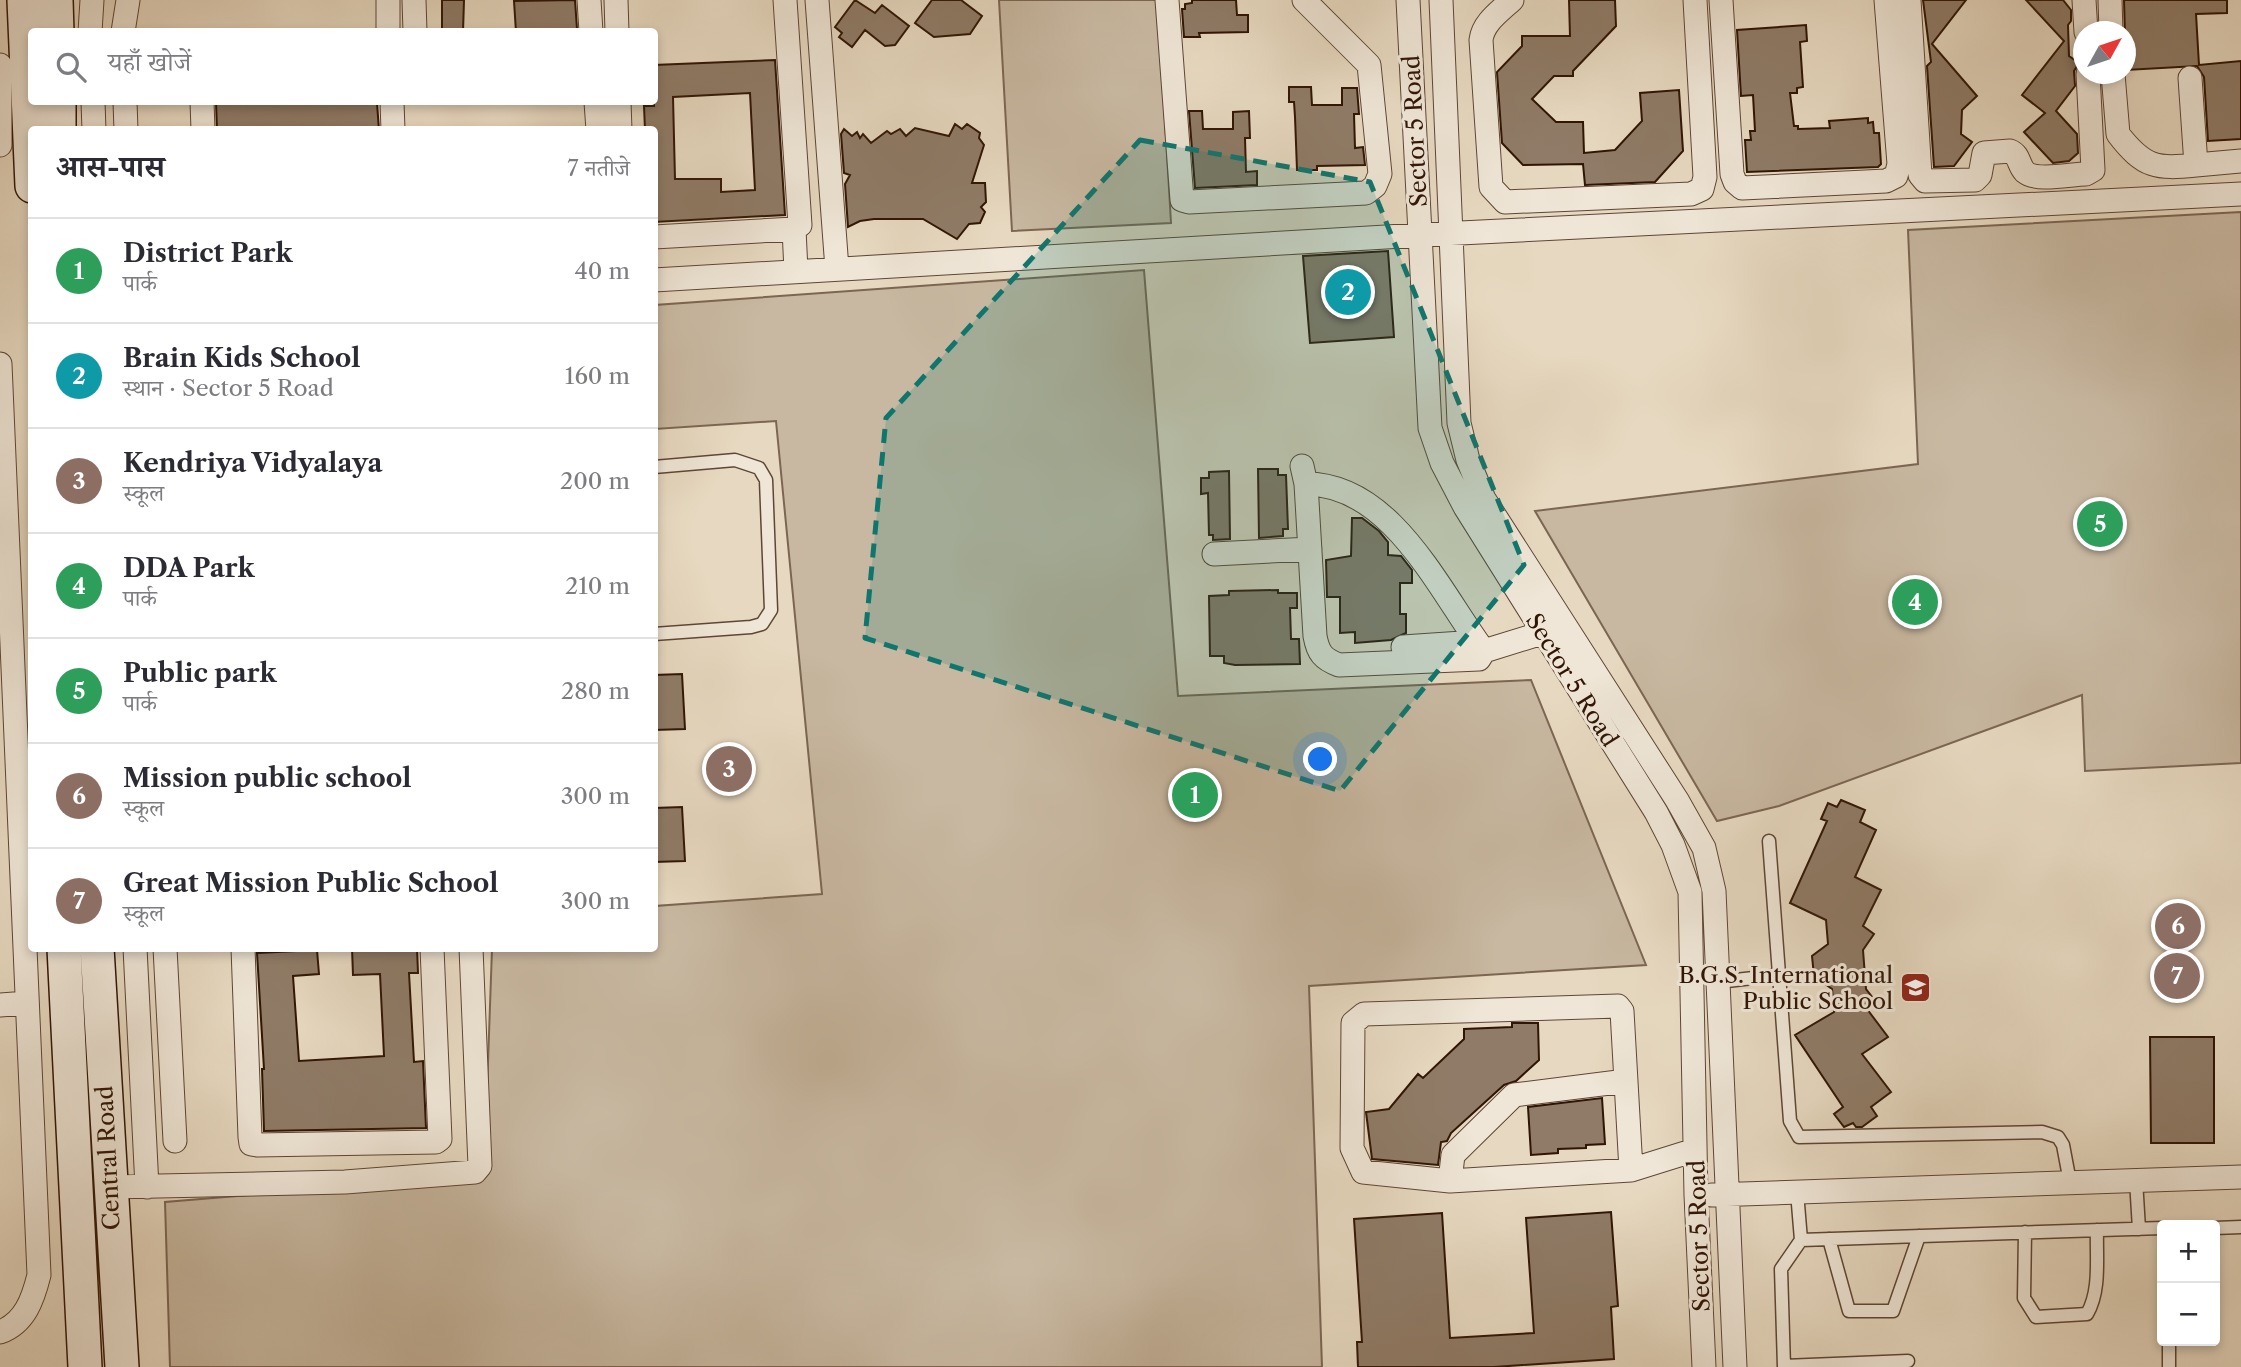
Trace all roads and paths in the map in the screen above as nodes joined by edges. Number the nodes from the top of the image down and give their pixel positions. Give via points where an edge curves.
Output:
1 (24, 0) edge
2 (92, 0) edge
3 (128, 0) edge
4 (388, 0) edge
5 (414, 0) edge
6 (589, 0) edge
7 (616, 0) edge
8 (785, 0) edge
9 (817, 0) edge
10 (1167, 0) edge
11 (1304, 0) edge
12 (1408, 0) edge
13 (1441, 0) edge
14 (1512, 0) edge
15 (1695, 0) edge
16 (1721, 0) edge
17 (1886, 0) edge
18 (1909, 0) edge
19 (2084, 0) edge
20 (2110, 0) edge
21 (0, 5) edge
22 (51, 15) edge
23 (2085, 21) edge
24 (2111, 21) edge
25 (90, 28) edge
26 (124, 28) edge
27 (388, 28) edge
28 (415, 28) edge
29 (591, 28) edge
30 (617, 28) edge
31 (0, 65) edge
32 (2190, 78) dead end
33 (2089, 84) edge
34 (2114, 84) edge
35 (41, 105) edge
36 (59, 105) edge
37 (93, 105) edge
38 (125, 105) edge
39 (202, 105) edge
40 (392, 105) edge
41 (596, 105) edge
42 (619, 105) edge
43 (39, 126) edge
44 (60, 126) edge
45 (94, 126) edge
46 (126, 126) edge
47 (203, 126) edge
48 (393, 126) edge
49 (598, 126) edge
50 (620, 126) edge
51 (0, 145) edge
52 (2241, 161) edge
53 (2196, 165) junction
54 (2241, 194) edge
55 (794, 229) junction
56 (1420, 235) junction
57 (1452, 235) junction
58 (658, 237) edge
59 (837, 269) junction
60 (796, 271) junction
61 (658, 280) edge
62 (0, 364) edge
63 (2, 432) edge
64 (658, 467) edge
65 (1310, 549) junction
66 (1214, 554) dead end
67 (1542, 633) junction
68 (658, 635) edge
69 (1480, 647) junction
70 (15, 648) edge
71 (1385, 648) dead end
72 (1769, 841) dead end
73 (64, 952) edge
74 (97, 952) edge
75 (135, 952) edge
76 (165, 952) edge
77 (243, 952) edge
78 (432, 952) edge
79 (471, 952) edge
80 (1780, 975) junction
81 (1718, 982) junction
82 (27, 1003) junction
83 (0, 1005) edge
84 (1626, 1081) junction
85 (32, 1114) junction
86 (73, 1119) junction
87 (175, 1141) dead end
88 (1695, 1150) junction
89 (1631, 1170) junction
90 (2241, 1177) edge
91 (2136, 1180) junction
92 (1450, 1181) junction
93 (2070, 1182) junction
94 (110, 1187) junction
95 (147, 1187) junction
96 (1797, 1192) junction
97 (1696, 1195) junction
98 (1726, 1195) junction
99 (2241, 1227) edge
100 (2157, 1228) edge
101 (2220, 1228) edge
102 (2139, 1229) junction
103 (2097, 1230) junction
104 (2025, 1232) junction
105 (1919, 1236) junction
106 (1829, 1239) junction
107 (1801, 1240) junction
108 (0, 1332) edge
109 (2169, 1346) edge
110 (1908, 1361) dead end
111 (1784, 1366) edge
112 (85, 1367) edge
113 (122, 1367) edge
114 (1704, 1367) edge
115 (1735, 1367) edge
116 (2169, 1367) edge

1 - 22 main road
2 - 25 street
3 - 26 street
4 - 27 street
5 - 28 street
6 - 29 street
7 - 30 street
8 - 55 street via 801,219
9 - 59 street
10 - 11 street via 1182,200 1366,193 1380,174 1369,65
12 - 56 street, Sector 5 Road
13 - 57 street, Sector 5 Road
14 - 15 street via 1490,20 1481,40 1491,187 1505,202 1691,194 1702,189
16 - 17 street via 1732,174 1742,188 1886,181 1896,176 1899,164
18 - 33 street via 1918,151 1924,181 1975,180 1984,153 2010,150 2018,156 2022,170 2033,176 2093,170
19 - 23 street
20 - 24 street
21 - 22 main road
31 - 51 street
32 - 53 street
34 - 53 street via 2116,126 2123,142 2154,166
35 - 43 main road
36 - 44 main road
37 - 45 street
38 - 46 street
39 - 47 street
40 - 48 street
41 - 49 street
42 - 50 street
52 - 53 street
54 - 57 street
55 - 58 street
55 - 60 street
56 - 57 street
56 - 59 street
56 - 67 street, Sector 5 Road via 1430,428 1465,507
57 - 81 street, Sector 5 Road via 1459,423 1468,460 1484,499 1703,848 1714,891
59 - 60 street
60 - 61 street
62 - 63 street
63 - 70 street
64 - 68 lane via 735,460 759,468 766,480 771,610 762,624 751,627
65 - 66 street
65 - 69 street via 1315,636 1318,652 1327,660 1339,666 1479,659
65 - 69 street via 1304,475 1359,496 1405,537
67 - 69 street
67 - 88 street, Sector 5 Road via 1656,812 1690,892
69 - 71 street
70 - 82 street
72 - 80 lane
73 - 86 main road, Central Road
74 - 94 main road, Central Road
75 - 95 street
76 - 87 street
77 - 78 street via 250,1138 257,1144 440,1139
79 - 95 street via 478,1170 345,1182
80 - 81 lane
80 - 93 lane via 1790,1121 1798,1137 2042,1132 2058,1137 2063,1145
81 - 98 street, Sector 5 Road
82 - 83 street
82 - 85 street
84 - 89 street
84 - 92 street via 1514,1095 1453,1155
84 - 92 street via 1622,1012 1613,1004 1364,1014 1353,1023 1352,1148 1363,1172
85 - 86 street
85 - 108 street via 39,1275 23,1316
86 - 112 main road, Central Road
88 - 89 street
88 - 97 street, Sector 5 Road
89 - 92 street
90 - 91 street
91 - 93 street
91 - 102 lane
93 - 96 street
94 - 95 street
94 - 113 main road, Central Road
96 - 98 street
96 - 107 lane
97 - 98 street
97 - 114 street, Sector 5 Road
98 - 115 street, Sector 5 Road
99 - 101 lane
100 - 102 lane
102 - 103 lane
103 - 104 lane
103 - 104 lane via 2096,1280 2087,1314 2036,1317 2024,1298
104 - 105 lane
105 - 106 lane
105 - 106 lane via 1893,1311 1849,1311
106 - 107 lane
107 - 111 lane via 1781,1269
109 - 116 lane
110 - 111 lane

